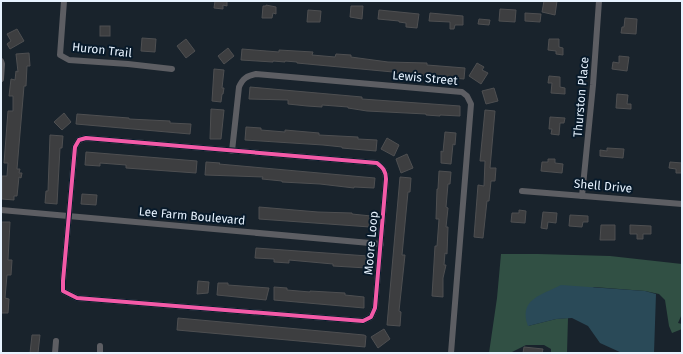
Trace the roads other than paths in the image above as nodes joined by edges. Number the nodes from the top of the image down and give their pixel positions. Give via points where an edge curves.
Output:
1 (64, 1) edge
2 (599, 1) edge
3 (1, 61) edge
4 (172, 69) dead end
5 (1, 80) edge
6 (232, 150) junction
7 (522, 191) dead end
8 (582, 196) junction
9 (682, 204) edge
10 (1, 210) edge
11 (69, 216) junction
12 (381, 244) junction
13 (56, 341) dead end
14 (100, 346) dead end
15 (55, 353) edge
16 (100, 353) edge
17 (451, 353) edge

1 - 4 street, Huron Trail via 60,55 69,60
2 - 8 street, Thurston Place
3 - 5 street
6 - 11 street, Moore Loop via 86,138 79,140 75,147
6 - 12 street, Moore Loop via 377,163 386,172
6 - 17 street, Lewis Street via 239,87 242,79 256,74 462,92 467,96 471,104
7 - 8 street, Shell Drive
8 - 9 street, Shell Drive
10 - 11 street, Lee Farm Boulevard
11 - 12 street, Lee Farm Boulevard
11 - 12 street, Moore Loop via 62,281 63,291 77,298 363,321 371,317 375,308
13 - 15 street
14 - 16 street

